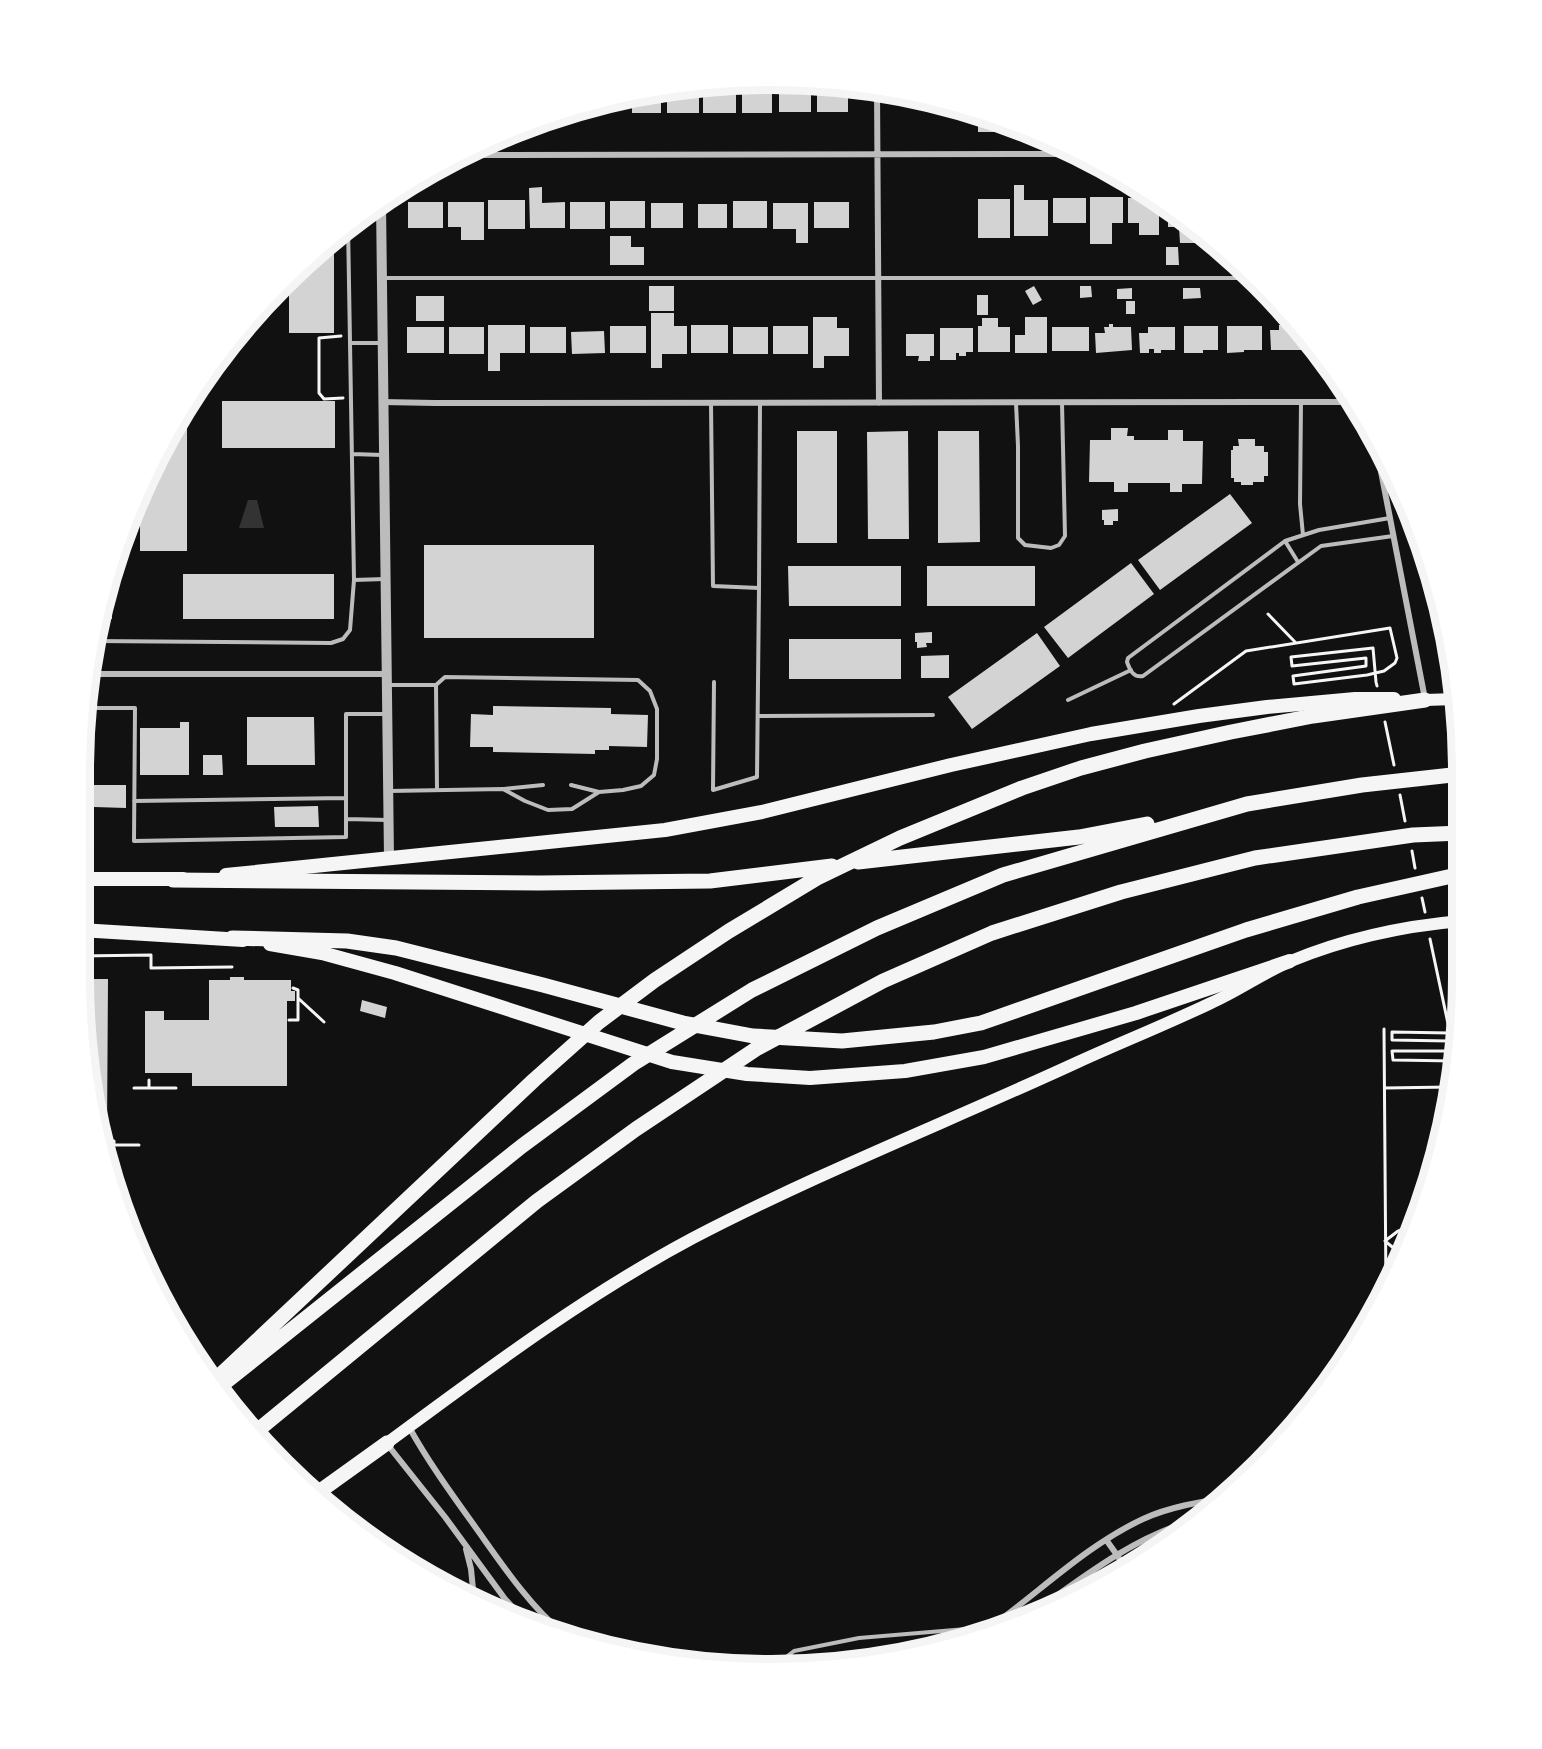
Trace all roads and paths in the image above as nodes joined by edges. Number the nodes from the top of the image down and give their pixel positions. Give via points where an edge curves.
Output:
1 (877, 99) edge
2 (878, 154) junction
3 (1059, 154) edge
4 (481, 155) edge
5 (381, 213) edge
6 (348, 237) edge
7 (381, 278) junction
8 (878, 278) junction
9 (1241, 278) edge
10 (350, 336) junction
11 (350, 343) junction
12 (382, 343) junction
13 (351, 397) junction
14 (382, 402) junction
15 (1301, 402) junction
16 (1343, 402) edge
17 (711, 403) junction
18 (760, 403) junction
19 (879, 403) junction
20 (1016, 403) junction
21 (1062, 403) junction
22 (352, 454) junction
23 (383, 455) junction
24 (1380, 465) edge
25 (1381, 474) joint
26 (1390, 518) junction
27 (1302, 535) junction
28 (1393, 536) junction
29 (1285, 541) junction
30 (1298, 562) junction
31 (385, 579) junction
32 (354, 580) junction
33 (759, 588) junction
34 (1268, 614) dead end
35 (103, 641) edge
36 (1296, 643) junction
37 (1131, 670) junction
38 (97, 674) edge
39 (1367, 675) dead end
40 (387, 680) junction
41 (714, 682) dead end
42 (436, 685) junction
43 (1448, 699) edge
44 (1068, 700) dead end
45 (1425, 700) junction
46 (93, 708) edge
47 (1169, 708) dead end
48 (387, 714) junction
49 (933, 715) dead end
50 (758, 716) junction
51 (1452, 775) edge
52 (543, 785) dead end
53 (571, 785) dead end
54 (503, 789) junction
55 (388, 790) junction
56 (437, 790) junction
57 (598, 792) junction
58 (346, 798) junction
59 (134, 801) junction
60 (1247, 804) junction
61 (346, 819) junction
62 (389, 820) junction
63 (1452, 833) edge
64 (389, 858) junction
65 (1452, 876) edge
66 (90, 879) edge
67 (173, 880) junction
68 (1452, 922) edge
69 (90, 931) edge
70 (232, 938) junction
71 (90, 956) edge
72 (1290, 961) junction
73 (232, 967) dead end
74 (293, 988) dead end
75 (298, 998) junction
76 (289, 1020) dead end
77 (324, 1022) dead end
78 (1384, 1029) dead end
79 (149, 1080) dead end
80 (1443, 1087) edge
81 (134, 1088) dead end
82 (149, 1088) junction
83 (176, 1088) dead end
84 (1384, 1088) junction
85 (110, 1141) edge
86 (139, 1144) dead end
87 (1404, 1228) edge
88 (1385, 1241) junction
89 (1395, 1249) edge
90 (1386, 1271) edge
91 (219, 1376) edge
92 (224, 1384) edge
93 (409, 1427) junction
94 (260, 1428) edge
95 (387, 1443) junction
96 (322, 1490) edge
97 (1205, 1502) edge
98 (1173, 1527) edge
99 (1107, 1541) junction
100 (466, 1546) junction
101 (1118, 1555) junction
102 (1122, 1562) edge
103 (473, 1590) edge
104 (1056, 1596) edge
105 (513, 1608) edge
106 (544, 1616) junction
107 (538, 1618) edge
108 (1002, 1618) edge
109 (543, 1620) edge
110 (552, 1623) edge
111 (971, 1629) edge
112 (784, 1659) edge

1 - 2 street
2 - 3 street
2 - 4 street
2 - 8 street
5 - 7 street
6 - 10 lane
7 - 8 lane
7 - 12 street
8 - 9 lane
8 - 19 street
10 - 11 lane
10 - 13 path via 319,338 319,393 324,399
11 - 12 lane
11 - 13 lane
12 - 14 street
13 - 22 lane
14 - 17 street
14 - 23 street
15 - 16 street
15 - 21 street
15 - 27 lane
17 - 18 street
17 - 33 lane via 713,586
18 - 19 street
18 - 33 lane
19 - 20 street
20 - 21 street
20 - 21 lane via 1018,538 1025,545 1052,548 1065,536
22 - 23 lane
22 - 32 lane
23 - 31 street
24 - 25 street
25 - 26 street
26 - 27 lane
26 - 28 street
27 - 29 lane
28 - 30 lane via 1321,546
28 - 45 street
29 - 30 lane
29 - 37 lane via 1128,658
30 - 37 lane via 1143,676 1134,675
31 - 32 lane
31 - 40 street
32 - 35 lane via 350,630 343,639 331,643
33 - 50 lane
34 - 36 path
36 - 39 path via 1390,628 1395,663 1384,671
36 - 47 path via 1246,651
37 - 44 lane
38 - 40 street
40 - 42 lane
40 - 48 street
41 - 50 lane via 713,790 757,777
42 - 56 lane
42 - 57 lane via 445,677 638,680 650,691 657,709 654,775 642,786
43 - 45 main road
45 - 64 main road via 1355,699 1199,716 1053,741 762,812 664,830
45 - 91 highway via 1231,732 1081,768 900,838 817,878 729,931 599,1022
46 - 59 lane via 135,708
48 - 55 street
48 - 58 lane via 346,714
49 - 50 lane
51 - 60 highway
52 - 54 lane
53 - 57 lane
54 - 56 lane
54 - 57 lane via 548,810 572,809
55 - 56 lane
55 - 62 street
58 - 59 lane
58 - 61 lane
59 - 61 lane via 134,840 346,837
60 - 67 highway via 1079,837 710,881
60 - 92 highway via 1003,875 876,928 752,990 633,1064 522,1146
61 - 62 lane
62 - 64 street
63 - 94 highway via 1413,835 1255,858 1132,889 992,933 883,981 756,1049 636,1129 537,1201
64 - 67 main road
65 - 70 highway via 1358,897 1246,930 981,1023 842,1041 753,1036 683,1023 396,948 347,941
66 - 67 main road
68 - 72 main road via 1350,941
69 - 70 main road
70 - 72 main road via 322,953 395,973 672,1062 747,1074 810,1078 905,1071 984,1057 1136,1013
71 - 73 path via 151,955 151,968
72 - 93 main road via 1212,1003 828,1173 692,1239 585,1301
74 - 75 path via 298,990
75 - 76 path via 298,1020
75 - 77 path
78 - 84 path
79 - 82 path
80 - 84 path
81 - 82 path
82 - 83 path
84 - 88 path
85 - 86 path
87 - 88 path
88 - 89 path
88 - 90 path
93 - 95 main road
93 - 106 street via 476,1528
95 - 96 highway
95 - 100 street
97 - 99 street via 1143,1519
98 - 101 street
99 - 101 street
99 - 108 street
100 - 103 street
100 - 105 street
101 - 102 street
101 - 104 street
106 - 107 street
106 - 109 street
106 - 110 street
111 - 112 lane via 859,1638 794,1651

